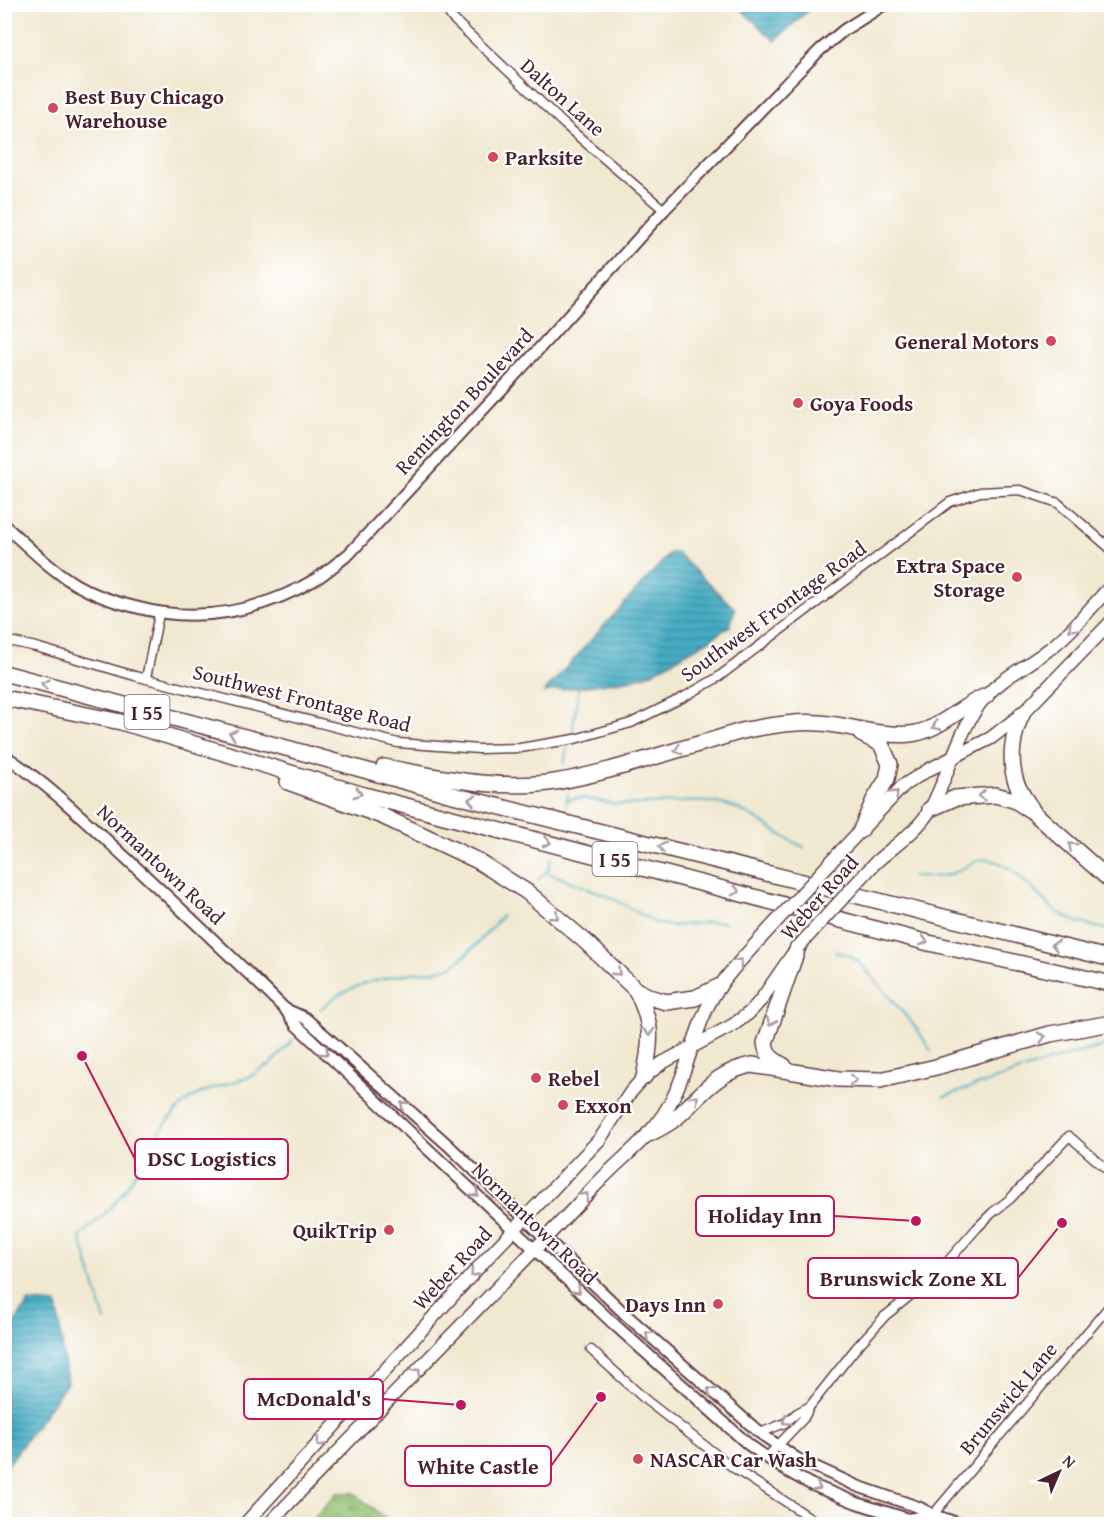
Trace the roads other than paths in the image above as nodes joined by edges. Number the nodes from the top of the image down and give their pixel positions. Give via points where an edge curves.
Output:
1 (443, 4) edge
2 (885, 4) edge
3 (664, 210) junction
4 (4, 525) edge
5 (1112, 550) edge
6 (1112, 585) edge
7 (159, 614) junction
8 (1112, 621) edge
9 (4, 640) edge
10 (4, 673) edge
11 (146, 678) junction
12 (986, 696) junction
13 (4, 698) edge
14 (1022, 714) junction
15 (122, 722) junction
16 (844, 726) junction
17 (290, 749) junction
18 (4, 755) edge
19 (955, 755) junction
20 (930, 809) junction
21 (1032, 811) junction
22 (861, 830) junction
23 (1112, 882) edge
24 (798, 947) junction
25 (1112, 959) edge
26 (1112, 984) edge
27 (718, 987) junction
28 (636, 990) junction
29 (285, 1009) junction
30 (1112, 1023) edge
31 (693, 1047) junction
32 (795, 1071) junction
33 (644, 1077) junction
34 (649, 1134) junction
35 (1112, 1174) edge
36 (525, 1219) junction
37 (514, 1230) junction
38 (545, 1239) junction
39 (534, 1251) junction
40 (1112, 1303) edge
41 (591, 1350) dead end
42 (810, 1406) junction
43 (760, 1433) junction
44 (778, 1445) junction
45 (766, 1458) junction
46 (929, 1520) edge
47 (245, 1524) edge
48 (269, 1524) edge
49 (820, 1524) edge
50 (960, 1524) edge

1 - 3 street, Dalton Lane via 452,18 564,124
2 - 3 street, Remington Boulevard via 820,50
3 - 7 street, Remington Boulevard via 349,554 318,578 281,598 246,610 205,616
4 - 7 street, Remington Boulevard via 75,584 109,600
5 - 11 street, Southwest Frontage Road via 1058,503 1020,490 980,492 950,502 717,678 684,697 631,723 575,739 520,748 398,743
6 -> 12 main road, Weber Road via 1071,630
7 - 11 street
8 - 14 main road, Weber Road
9 - 11 street, Southwest Frontage Road
17 -> 10 highway, I 55
12 -> 16 highway via 930,729 909,734
12 - 19 main road, Weber Road via 973,714
13 - 15 highway, I 55
14 - 19 main road, Weber Road via 991,738
14 - 21 highway via 1016,726 1014,778
15 -> 26 highway, I 55 via 376,798 929,943
15 -> 28 highway via 382,816 476,860 527,892
16 -> 17 highway via 785,724 750,729 614,769 554,782 518,784 479,784
16 - 22 highway via 881,744 890,764 887,779
25 -> 17 highway, I 55 via 449,794
18 - 29 street, Normantown Road via 70,807
19 - 20 main road, Weber Road
22 -> 19 main road, Weber Road via 904,785
21 -> 20 highway via 995,795 955,798
20 - 24 main road, Weber Road, bridge
23 -> 21 highway
27 -> 22 main road, Weber Road, bridge
24 - 31 main road, Weber Road via 748,1013
24 -> 32 highway via 765,1043 766,1053
27 - 28 highway via 695,998 667,1002
27 - 31 main road, Weber Road
28 -> 33 highway via 650,1029
36 -> 29 street, Normantown Road via 448,1144 313,1024
29 -> 37 street, Normantown Road via 296,1025
32 -> 30 highway via 838,1079 880,1080 1050,1035
31 - 33 main road, Weber Road
31 - 34 main road, Weber Road via 669,1108
34 -> 32 highway via 675,1119 727,1072 752,1065
33 - 36 main road, Weber Road via 600,1139
38 -> 34 main road, Weber Road via 610,1169
35 - 42 street via 1069,1136 935,1276 885,1316
36 - 37 main road, Weber Road
36 - 38 street, Normantown Road
37 - 39 street, Normantown Road
37 -> 47 main road, Weber Road
38 - 39 main road, Weber Road
43 -> 38 street, Normantown Road
39 -> 45 street, Normantown Road
48 -> 39 main road, Weber Road
40 - 46 street, Brunswick Lane
41 - 49 street via 647,1401 735,1469
42 -> 43 street via 785,1423
42 - 44 street
43 - 44 street, Normantown Road
44 - 45 street
44 - 46 street, Normantown Road via 796,1458 857,1486 918,1507
45 -> 46 street, Normantown Road via 812,1485 856,1503 908,1519
46 - 50 street, Normantown Road

